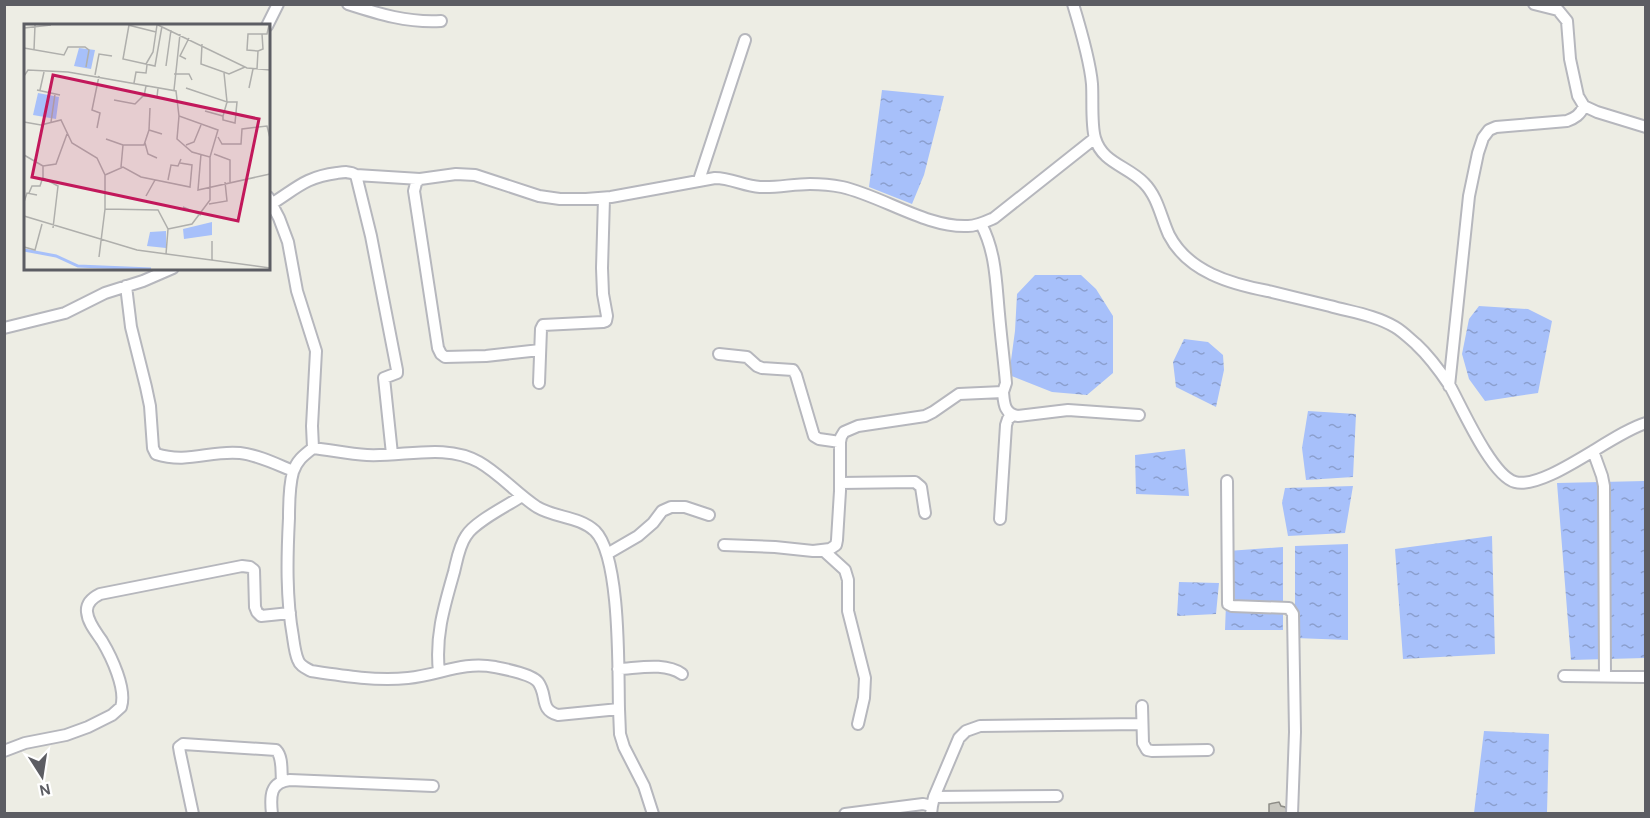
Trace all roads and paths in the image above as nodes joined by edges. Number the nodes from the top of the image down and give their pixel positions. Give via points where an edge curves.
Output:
1 (278, 4) edge
2 (348, 4) edge
3 (1072, 4) edge
4 (1534, 4) edge
5 (1568, 4) edge
6 (441, 21) dead end
7 (1567, 21) junction
8 (268, 24) edge
9 (745, 40) dead end
10 (1584, 106) junction
11 (1646, 128) edge
12 (1095, 138) junction
13 (356, 175) junction
14 (420, 179) junction
15 (699, 180) junction
16 (604, 198) junction
17 (270, 202) edge
18 (981, 224) junction
19 (156, 272) edge
20 (126, 286) junction
21 (4, 328) edge
22 (540, 350) junction
23 (719, 354) dead end
24 (539, 383) dead end
25 (1449, 386) junction
26 (1003, 392) junction
27 (1140, 415) dead end
28 (1012, 416) junction
29 (1646, 423) edge
30 (840, 442) junction
31 (313, 448) junction
32 (1593, 451) junction
33 (392, 454) junction
34 (293, 471) junction
35 (1227, 481) dead end
36 (840, 483) junction
37 (522, 496) junction
38 (925, 513) dead end
39 (709, 514) dead end
40 (1000, 519) dead end
41 (724, 545) dead end
42 (823, 550) junction
43 (607, 554) junction
44 (290, 613) junction
45 (618, 669) junction
46 (439, 672) junction
47 (682, 674) dead end
48 (1564, 676) dead end
49 (1605, 676) junction
50 (1646, 676) edge
51 (1142, 706) dead end
52 (619, 709) junction
53 (858, 724) dead end
54 (1142, 724) junction
55 (1208, 750) dead end
56 (4, 751) edge
57 (282, 781) junction
58 (433, 786) dead end
59 (1057, 796) dead end
60 (932, 805) edge
61 (193, 813) edge
62 (272, 813) edge
63 (654, 813) edge
64 (845, 813) edge
65 (1292, 813) edge

1 - 8 street
2 - 6 street via 398,19
3 - 12 street via 1091,81
4 - 7 street via 1558,10
5 - 7 street
7 - 10 street via 1570,59
9 - 15 street
10 - 11 street
10 - 25 street via 1580,114 1567,122 1496,127 1483,138 1469,196
12 - 18 street via 994,218
12 - 25 street via 1101,152 1144,182 1170,236 1182,255 1196,266 1236,285 1360,314 1396,327 1431,359
13 - 14 street
13 - 17 street via 344,172 313,178
13 - 33 street via 398,370 398,374 384,378
14 - 16 street via 475,175 539,196
14 - 22 street via 414,191 441,354 486,356
15 - 16 street
15 - 18 street via 724,178 757,187 836,186 949,225
16 - 22 street via 602,268 606,321 543,325
17 - 31 street via 288,242 299,300 316,351
18 - 26 street via 995,269 1006,383
19 - 20 street
20 - 21 street via 65,313
20 - 34 street via 156,454 182,459 239,453
22 - 24 street
23 - 30 street via 747,357 762,368 793,370 814,436
25 - 32 street via 1492,462 1514,482 1541,479
26 - 28 street via 1005,407
26 - 30 street via 959,394 925,416 850,428
27 - 28 street via 1068,410
28 - 40 street via 1006,425
29 - 32 street
30 - 36 street
31 - 33 street
31 - 34 street via 300,458
32 - 49 street via 1604,486
33 - 37 street via 447,452 462,456 478,462
34 - 44 street via 288,540
35 - 65 street via 1228,604 1289,608 1293,614
36 - 38 street via 915,482 921,487
36 - 42 street via 836,545
37 - 43 street via 546,512 585,525 605,545
37 - 46 street via 466,536 445,604 437,654
39 - 43 street via 671,507 638,536
41 - 42 street
42 - 53 street via 845,570 848,580 848,611 865,678
43 - 45 street via 615,595
44 - 46 street via 298,661 311,672 376,680
44 - 56 street via 261,616 255,607 254,570 242,566 100,594 89,603 87,614 111,658 123,696 121,707 88,727
45 - 47 street via 666,667
45 - 52 street
46 - 52 street via 475,664 529,676 537,680 547,710 558,715
48 - 49 street
49 - 50 street
51 - 54 street
52 - 63 street via 624,747
54 - 55 street via 1147,750
54 - 60 street via 980,726 966,731 958,738
57 - 58 street
57 - 61 street via 276,750 183,744 179,747
57 - 62 street via 273,789
59 - 60 street
60 - 64 street

